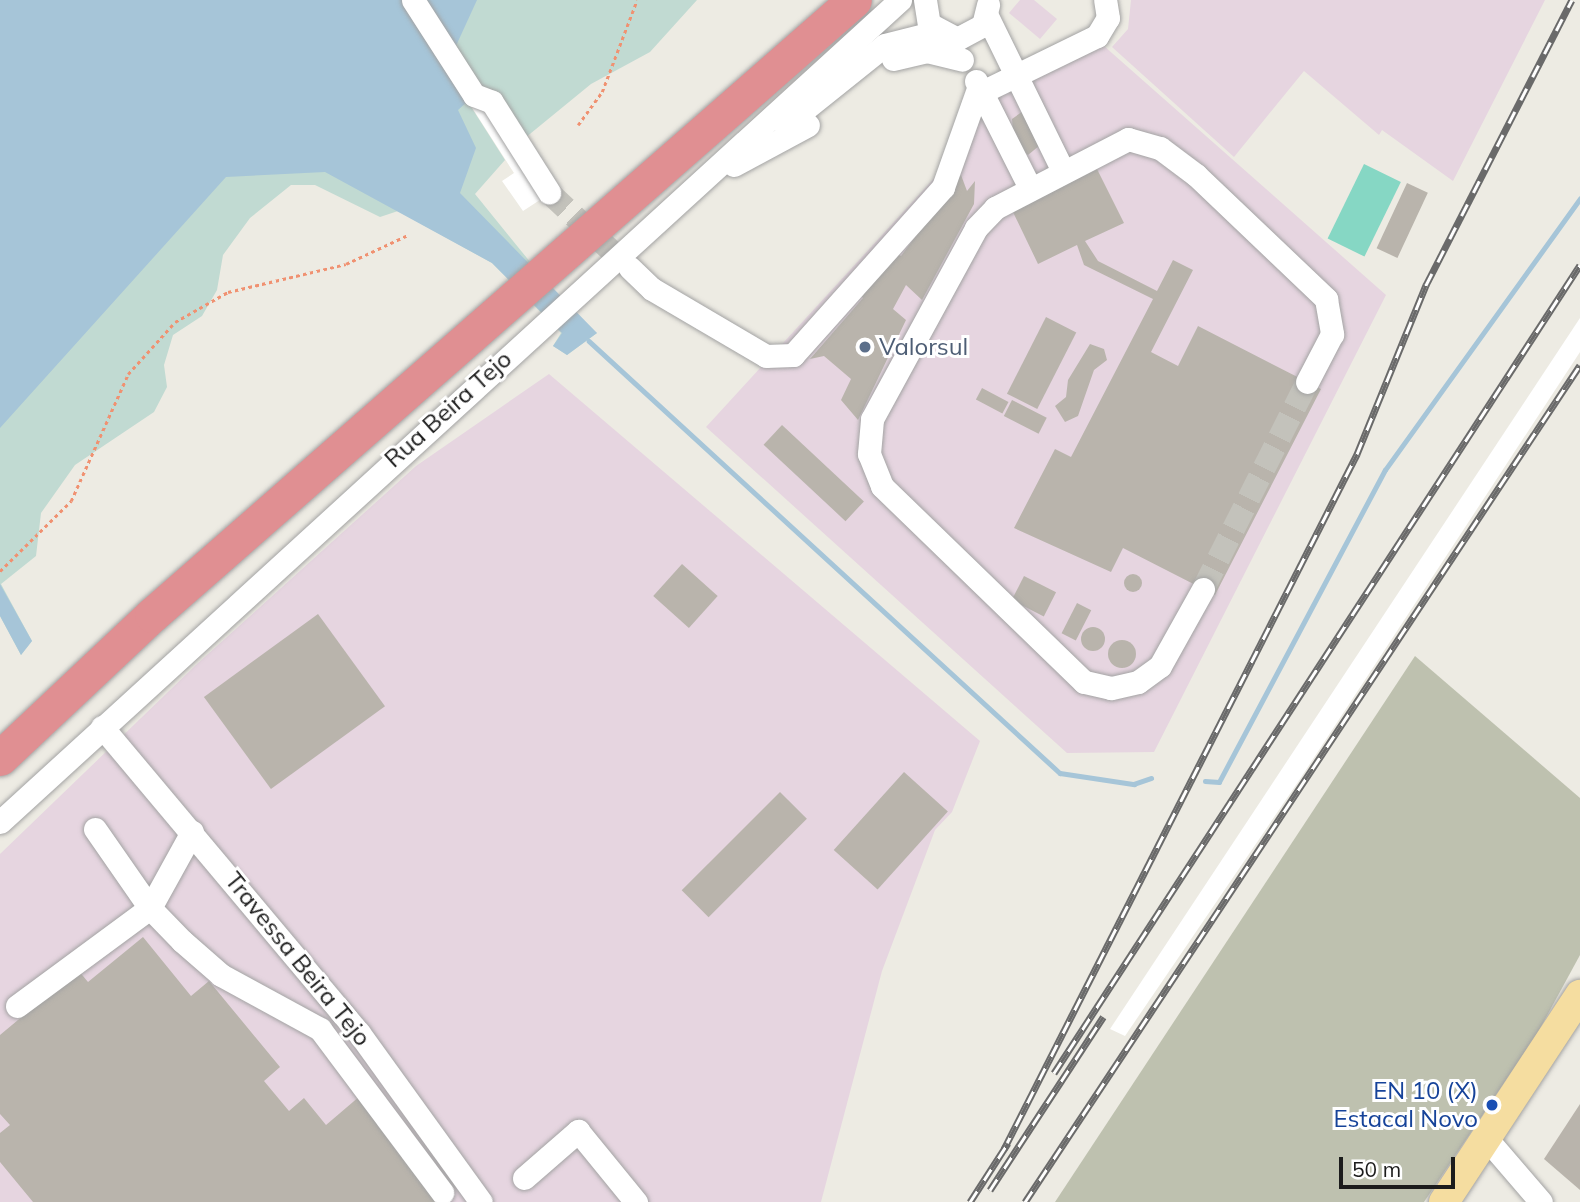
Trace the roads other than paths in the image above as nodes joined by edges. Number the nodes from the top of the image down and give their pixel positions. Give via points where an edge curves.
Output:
1 (413, 0) edge
2 (820, 0) edge
3 (855, 0) edge
4 (900, 0) edge
5 (925, 0) edge
6 (1105, 0) edge
7 (988, 5) edge
8 (942, 35) junction
9 (962, 60) junction
10 (1016, 76) junction
11 (980, 89) junction
12 (1008, 144) junction
13 (957, 157) junction
14 (734, 165) junction
15 (1062, 169) junction
16 (695, 184) junction
17 (1029, 186) junction
18 (543, 194) tunnel mouth
19 (542, 260) junction
20 (630, 268) tunnel mouth
21 (503, 293) junction
22 (1307, 382) tunnel mouth
23 (1203, 589) tunnel mouth
24 (0, 726) edge
25 (102, 727) junction
26 (0, 758) edge
27 (0, 822) edge
28 (95, 829) dead end
29 (192, 832) junction
30 (150, 908) junction
31 (1580, 995) edge
32 (17, 1006) dead end
33 (1486, 1138) junction
34 (524, 1178) dead end
35 (442, 1192) dead end
36 (481, 1202) edge
37 (636, 1202) edge
38 (1444, 1202) edge
39 (1541, 1202) edge

1 - 18 street
2 - 19 highway
3 - 19 highway
4 - 16 street, Rua Beira Tejo
5 - 8 street via 925,15
6 - 10 street via 1108,18 1097,36
7 - 8 street via 976,32
7 - 10 street
8 - 9 street
8 - 14 street via 885,45
9 - 11 street
9 - 14 street via 927,51 894,58 814,121
10 - 11 street
10 - 15 street
11 - 12 street
11 - 13 street
12 - 13 street via 970,143
12 - 17 street
13 - 20 street via 943,187 785,358 772,359 686,310
14 - 16 street
15 - 17 street
15 - 22 street via 1141,138 1196,175 1326,299 1332,334
16 - 25 street, Rua Beira Tejo
17 - 23 street via 976,229 872,419 869,454 882,486 1084,682 1111,688 1138,682 1160,666
19 - 21 highway
21 - 24 highway via 136,598
21 - 26 highway
25 - 27 street, Rua Beira Tejo
25 - 29 street, Travessa Beira Tejo
28 - 30 street
29 - 30 street
29 - 36 street, Travessa Beira Tejo via 359,1033
30 - 32 street
30 - 35 street via 221,975 320,1029
31 - 33 main road
33 - 38 main road
33 - 39 street
34 - 37 street via 578,1131

